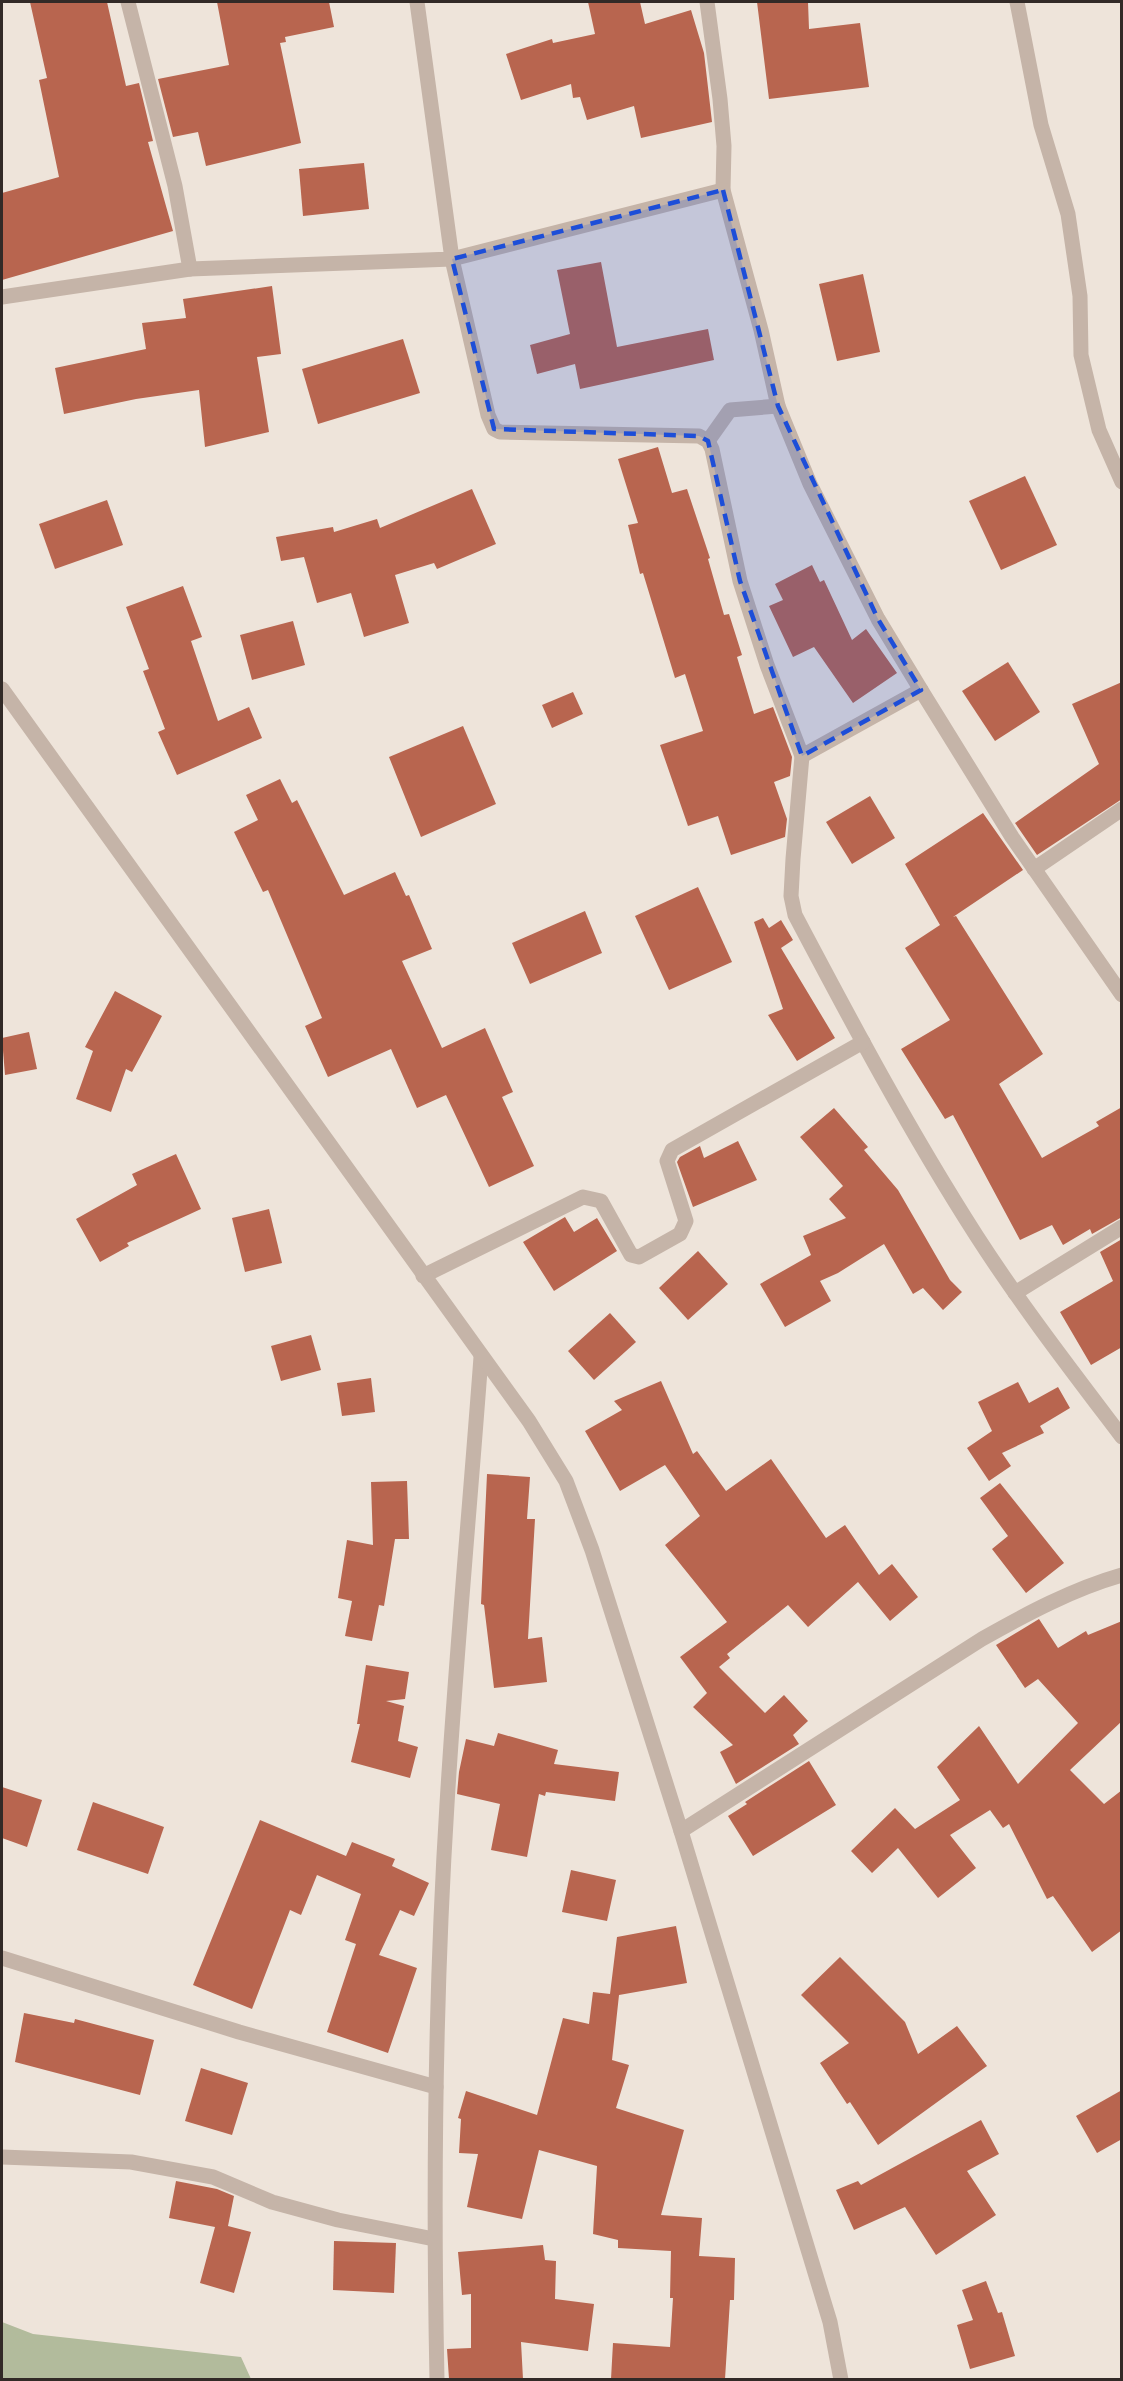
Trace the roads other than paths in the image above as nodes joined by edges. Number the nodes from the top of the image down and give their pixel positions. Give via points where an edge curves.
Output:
1 (128, 2) edge
2 (417, 2) edge
3 (707, 2) edge
4 (1017, 2) edge
5 (723, 190) junction
6 (452, 259) junction
7 (190, 269) junction
8 (2, 297) edge
9 (778, 406) junction
10 (708, 441) junction
11 (1122, 482) edge
12 (2, 689) edge
13 (921, 690) junction
14 (802, 756) junction
15 (1122, 809) edge
16 (1034, 869) junction
17 (1122, 995) edge
18 (863, 1042) junction
19 (1122, 1227) edge
20 (423, 1276) junction
21 (1015, 1293) junction
22 (481, 1357) junction
23 (1122, 1437) edge
24 (1122, 1575) edge
25 (681, 1831) junction
26 (2, 1958) edge
27 (436, 2087) junction
28 (2, 2157) edge
29 (434, 2239) junction
30 (437, 2379) edge
31 (841, 2379) edge

1 - 7 street via 175,186
2 - 6 street
3 - 5 street via 723,134
4 - 11 street via 1041,125 1068,214 1080,297 1082,355 1100,430
5 - 6 street
5 - 9 street
6 - 7 street
6 - 10 street via 494,429 699,436
7 - 8 street
9 - 10 street via 730,410
9 - 13 street via 810,484 878,620
10 - 14 street via 740,581
12 - 20 street
13 - 14 street
13 - 16 street
14 - 18 street via 792,859 792,907
15 - 16 street
16 - 17 street
18 - 20 street via 672,1150 667,1161 686,1221 685,1229 639,1257 631,1255 625,1247 601,1202 583,1197
18 - 21 street via 975,1234
19 - 21 street
20 - 22 street
21 - 23 street
22 - 25 street via 529,1421 566,1481 592,1550
22 - 27 street via 447,1804
24 - 25 street via 1100,1581 982,1639
25 - 31 street via 830,2322
26 - 27 street via 239,2032
27 - 29 street
28 - 29 street via 131,2162 213,2177 272,2202
29 - 30 street

